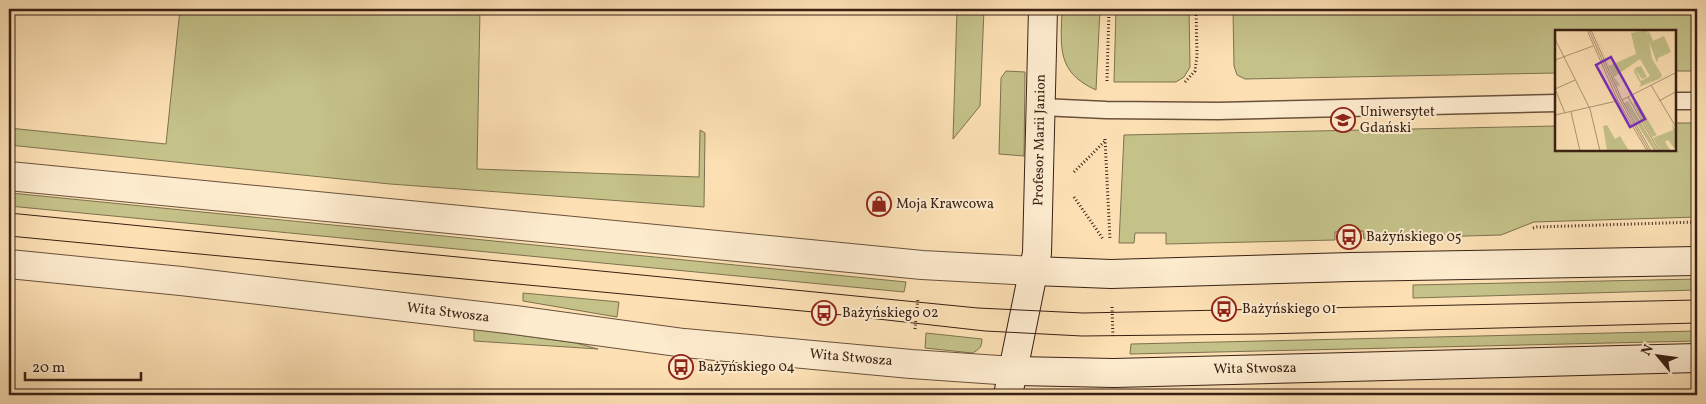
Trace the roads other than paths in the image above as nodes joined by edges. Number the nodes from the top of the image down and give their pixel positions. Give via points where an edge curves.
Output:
1 (1043, 9) edge
2 (1676, 101) edge
3 (1697, 101) edge
4 (1555, 103) edge
5 (1040, 107) junction
6 (9, 176) edge
7 (1697, 261) edge
8 (9, 264) edge
9 (1034, 271) junction
10 (1697, 358) edge
11 (1010, 383) edge

1 - 5 street, Profesor Marii Janion
2 - 3 lane
4 - 5 lane via 1218,111
5 - 9 street, Profesor Marii Janion
6 - 9 street via 922,265
7 - 9 street via 1351,267 1111,262
8 - 11 street, Wita Stwosza via 191,282 684,343 910,364
9 - 11 street, Profesor Marii Janion
10 - 11 street, Wita Stwosza via 1114,373

